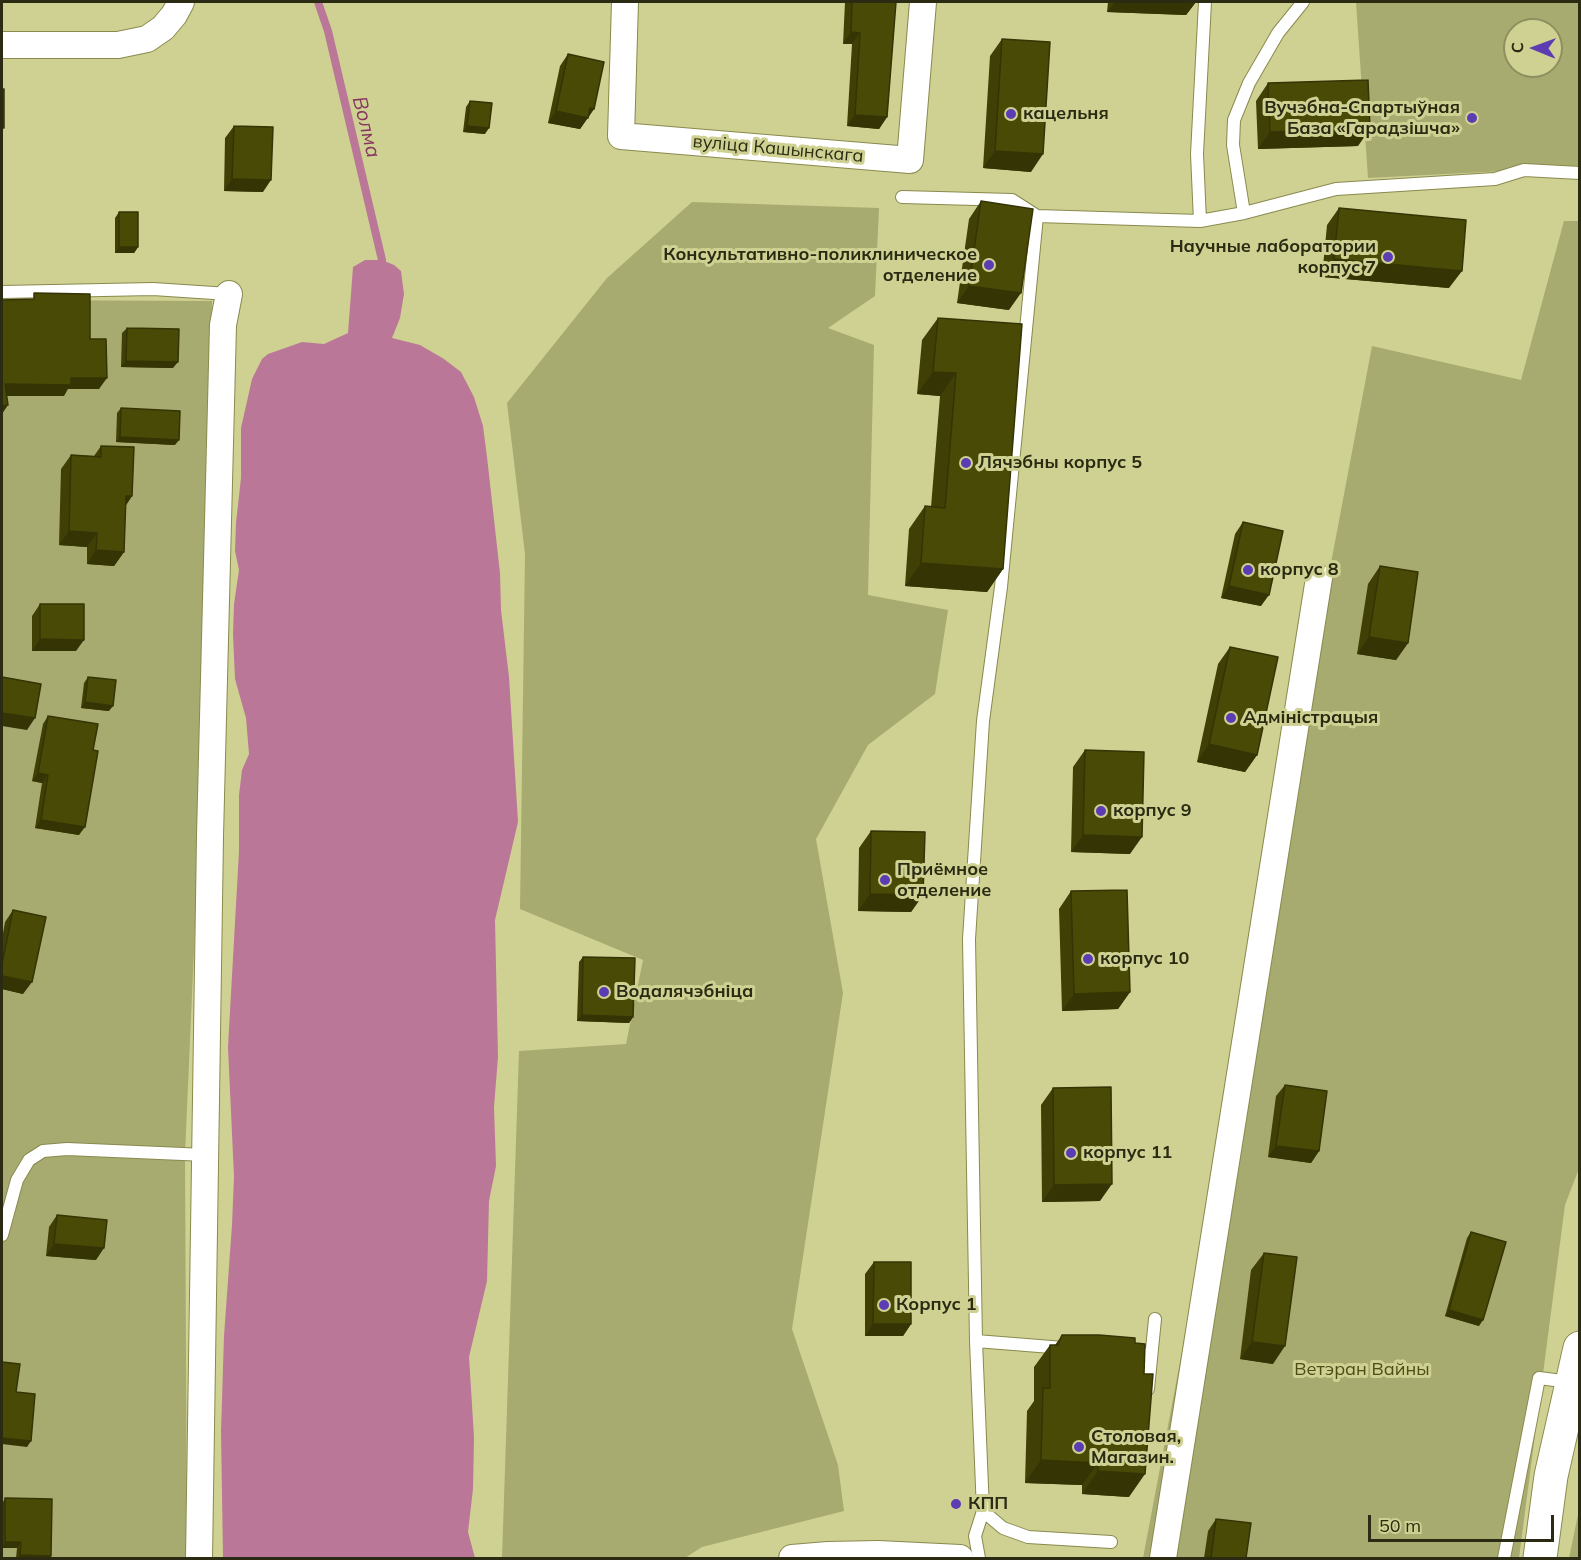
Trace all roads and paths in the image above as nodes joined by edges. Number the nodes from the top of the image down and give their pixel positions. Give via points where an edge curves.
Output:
1 (181, 2) edge
2 (625, 2) edge
3 (923, 2) edge
4 (1205, 2) edge
5 (1303, 2) edge
6 (2, 45) edge
7 (1580, 173) edge
8 (902, 197) dead end
9 (1244, 213) junction
10 (1037, 216) junction
11 (1200, 221) junction
12 (2, 292) edge
13 (229, 294) joint
14 (1319, 578) dead end
15 (206, 1155) junction
16 (2, 1235) edge
17 (1155, 1319) dead end
18 (976, 1341) junction
19 (1580, 1348) edge
20 (1081, 1349) edge
21 (1116, 1352) edge
22 (1150, 1355) junction
23 (1572, 1383) junction
24 (1148, 1389) edge
25 (983, 1511) junction
26 (1111, 1542) dead end
27 (199, 1558) edge
28 (792, 1558) edge
29 (960, 1558) edge
30 (979, 1558) edge
31 (1163, 1558) edge
32 (1504, 1558) edge
33 (1540, 1558) edge

1 - 6 street via 163,28 147,39 118,45
2 - 3 street, вуліца Кашынскага via 621,136 910,160
4 - 11 lane via 1197,154
5 - 9 lane via 1278,33 1249,83 1234,120 1233,145
7 - 9 lane via 1524,170 1495,179 1336,189
8 - 10 lane via 1012,200
9 - 11 lane
10 - 11 lane
10 - 18 lane via 1001,587 983,721 969,939
12 - 13 lane via 153,289
13 - 15 street via 223,324
14 - 31 street
15 - 16 lane via 43,1151 29,1160 17,1180
15 - 27 street
17 - 22 lane
18 - 20 lane
18 - 25 lane
19 - 23 street
21 - 22 lane
22 - 24 lane
23 - 32 lane via 1539,1378
23 - 33 street via 1551,1476
25 - 26 lane via 1003,1528 1028,1537
25 - 30 lane via 975,1536
28 - 29 street via 878,1554

